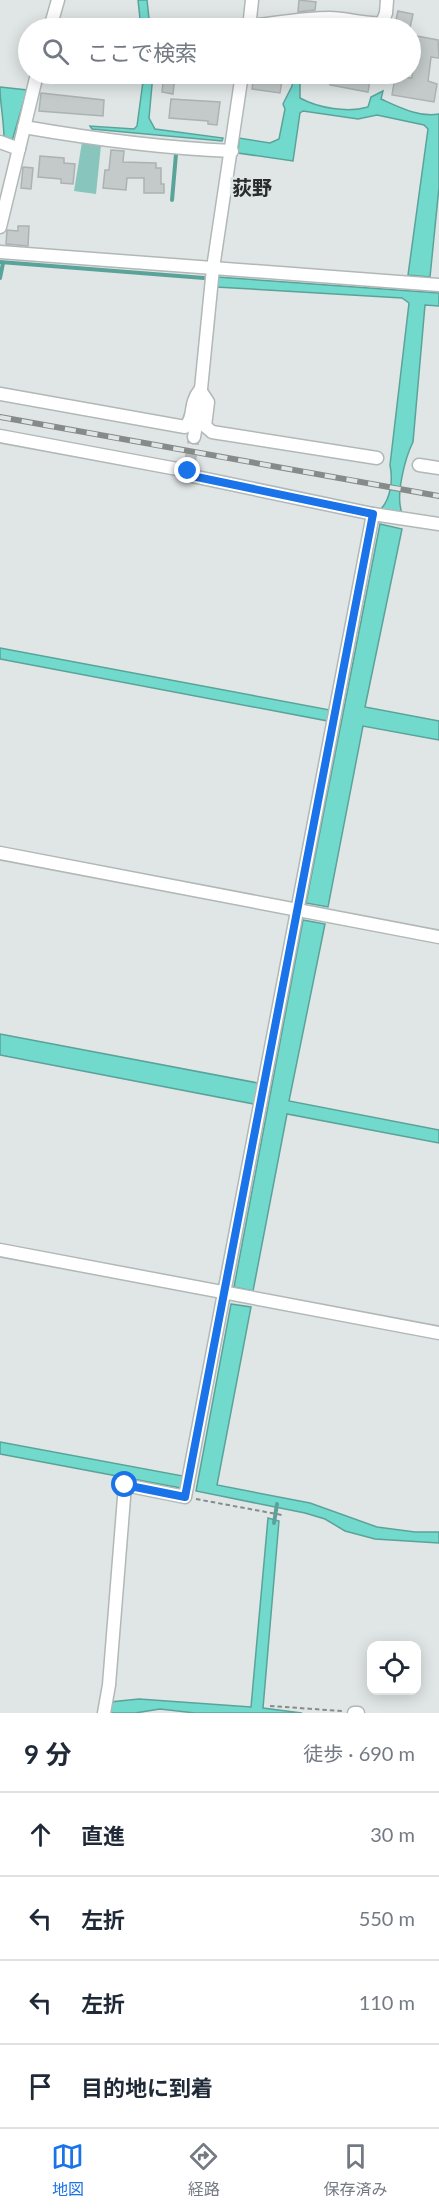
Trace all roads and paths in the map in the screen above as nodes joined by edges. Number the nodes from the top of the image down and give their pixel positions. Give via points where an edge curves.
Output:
1 (58, 0) edge
2 (252, 0) edge
3 (387, 0) edge
4 (53, 18) edge
5 (250, 18) edge
6 (384, 18) edge
7 (35, 84) edge
8 (241, 84) edge
9 (24, 127) junction
10 (0, 142) edge
11 (19, 149) junction
12 (232, 151) junction
13 (0, 226) edge
14 (0, 252) edge
15 (213, 268) junction
16 (439, 285) edge
17 (200, 390) junction
18 (0, 394) edge
19 (0, 436) edge
20 (194, 437) tunnel mouth
21 (377, 458) dead end
22 (419, 465) dead end
23 (439, 468) edge
24 (385, 516) junction
25 (439, 524) edge
26 (0, 853) edge
27 (297, 910) junction
28 (439, 937) edge
29 (0, 1250) edge
30 (236, 1296) junction
31 (439, 1333) edge
32 (187, 1487) junction
33 (282, 1515) dead end
34 (270, 1706) dead end
35 (105, 1710) edge
36 (356, 1713) edge

1 - 4 street
2 - 5 street
3 - 6 street
7 - 9 street
8 - 12 street
9 - 11 street
9 - 12 street via 168,148
10 - 11 street
11 - 13 street
12 - 15 street
14 - 15 street
15 - 16 street
15 - 17 street
17 - 18 street via 193,399 190,421 185,427
17 - 20 street
17 - 21 street via 208,402 205,426 212,432
19 - 24 street via 189,466 192,476
22 - 23 street
24 - 25 street
24 - 27 street
26 - 27 street
27 - 28 street
27 - 30 street
29 - 30 street
30 - 31 street
30 - 32 street
32 - 33 path
32 - 35 street via 125,1485
34 - 36 path

